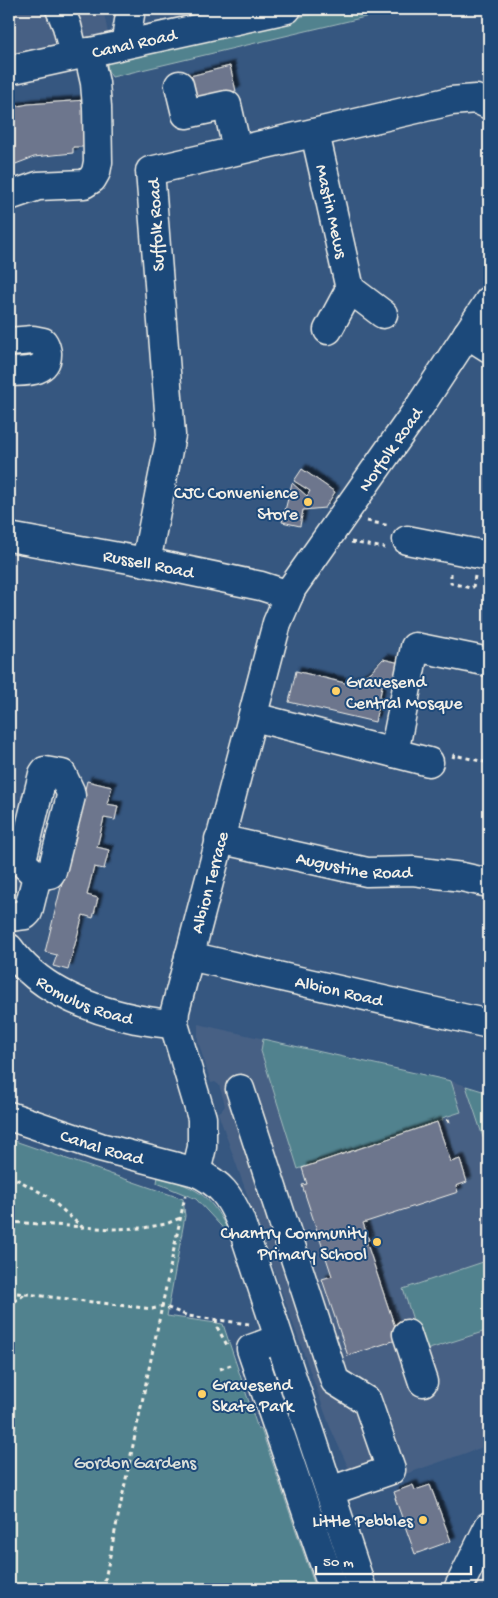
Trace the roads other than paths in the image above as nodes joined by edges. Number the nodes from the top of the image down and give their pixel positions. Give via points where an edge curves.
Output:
1 (60, 9) edge
2 (131, 9) edge
3 (287, 9) edge
4 (129, 43) junction
5 (81, 54) junction
6 (9, 70) edge
7 (179, 85) dead end
8 (489, 105) edge
9 (315, 133) junction
10 (237, 150) junction
11 (9, 196) edge
12 (350, 289) junction
13 (489, 301) edge
14 (383, 314) dead end
15 (328, 330) dead end
16 (478, 341) edge
17 (9, 342) edge
18 (9, 372) edge
19 (9, 536) edge
20 (406, 540) dead end
21 (489, 556) edge
22 (146, 562) junction
23 (289, 595) junction
24 (489, 662) edge
25 (254, 717) junction
26 (414, 728) dead end
27 (410, 757) junction
28 (219, 839) junction
29 (37, 876) dead end
30 (489, 884) edge
31 (9, 917) edge
32 (9, 948) edge
33 (189, 956) junction
34 (174, 1024) junction
35 (489, 1024) edge
36 (240, 1089) dead end
37 (9, 1116) edge
38 (190, 1184) junction
39 (407, 1334) dead end
40 (278, 1339) junction
41 (423, 1382) dead end
42 (330, 1491) junction
43 (489, 1526) edge
44 (333, 1589) edge
45 (362, 1589) edge
46 (458, 1589) edge

1 - 5 street
2 - 4 street via 127,33
3 - 4 street, Canal Road
4 - 5 street, Canal Road
5 - 6 street, Canal Road
5 - 11 street via 95,83 96,172 84,184 38,186
7 - 10 street via 186,114 227,106
8 - 9 street, Suffolk Road via 476,99 452,101
9 - 10 street, Suffolk Road
9 - 12 street, Mastin Mews
10 - 22 street, Suffolk Road via 150,171 171,435
12 - 14 street
12 - 15 street
13 - 16 street, Norfolk Road
16 - 23 street, Norfolk Road via 420,406
17 - 18 street via 43,342 47,358 37,370
19 - 22 street, Russell Road
20 - 21 street
22 - 23 street, Russell Road
23 - 25 street, Albion Terrace via 274,632
24 - 27 street via 415,647
25 - 27 street
25 - 28 street, Albion Terrace
26 - 27 street
28 - 30 street, Augustine Road via 368,872 412,871
28 - 33 street, Albion Terrace
29 - 31 street via 28,912
32 - 34 street, Romulus Road via 32,974 72,999 105,1012
33 - 34 street, Albion Terrace
33 - 35 street, Albion Road
34 - 38 street, Albion Terrace via 202,1118 202,1147
36 - 42 street via 335,1381 367,1401 391,1470
37 - 38 street, Canal Road via 100,1147
38 - 40 street, Canal Road via 210,1179 222,1188 235,1208
39 - 41 street
40 - 42 street, Canal Road
40 - 44 street via 250,1335
42 - 45 street, Canal Road
43 - 46 street

